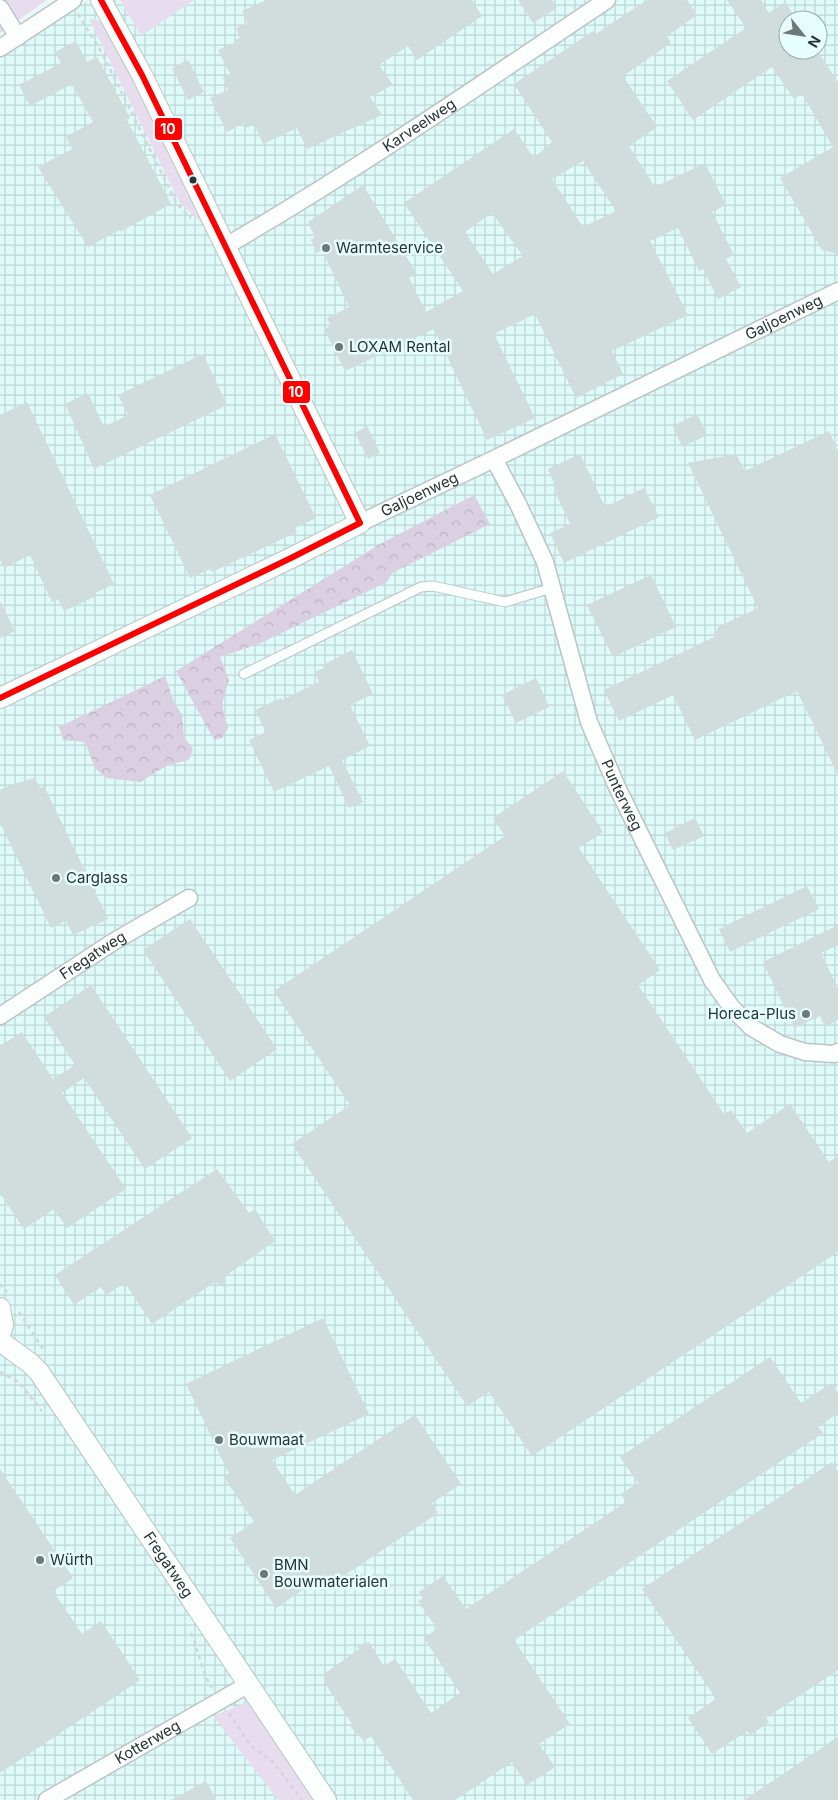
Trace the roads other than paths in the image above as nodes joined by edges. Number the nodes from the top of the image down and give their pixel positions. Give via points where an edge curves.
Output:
1 (101, 0) edge
2 (608, 0) edge
3 (72, 1) edge
4 (0, 8) edge
5 (18, 37) junction
6 (0, 48) edge
7 (226, 246) junction
8 (838, 291) edge
9 (494, 459) junction
10 (360, 523) junction
11 (552, 588) junction
12 (244, 674) dead end
13 (0, 698) edge
14 (189, 898) dead end
15 (0, 1016) edge
16 (838, 1052) edge
17 (7, 1306) edge
18 (0, 1335) edge
19 (0, 1341) edge
20 (249, 1684) junction
21 (48, 1800) edge
22 (326, 1800) edge

1 - 7 street via 128,47
2 - 7 street, Karveelweg via 351,171
3 - 5 street
4 - 5 street
5 - 6 street
7 - 10 street
8 - 9 street, Galjoenweg
9 - 10 street, Galjoenweg
9 - 11 street, Punterweg via 518,504
10 - 13 street, Galjoenweg
11 - 12 lane via 505,602 433,586 421,587
11 - 16 street, Punterweg via 590,722 617,787 712,980 751,1027 780,1044 805,1052
14 - 15 street, Fregatweg via 113,942
17 - 18 street
19 - 20 street, Fregatweg via 39,1372
20 - 21 street, Kotterweg
20 - 22 street, Fregatweg

